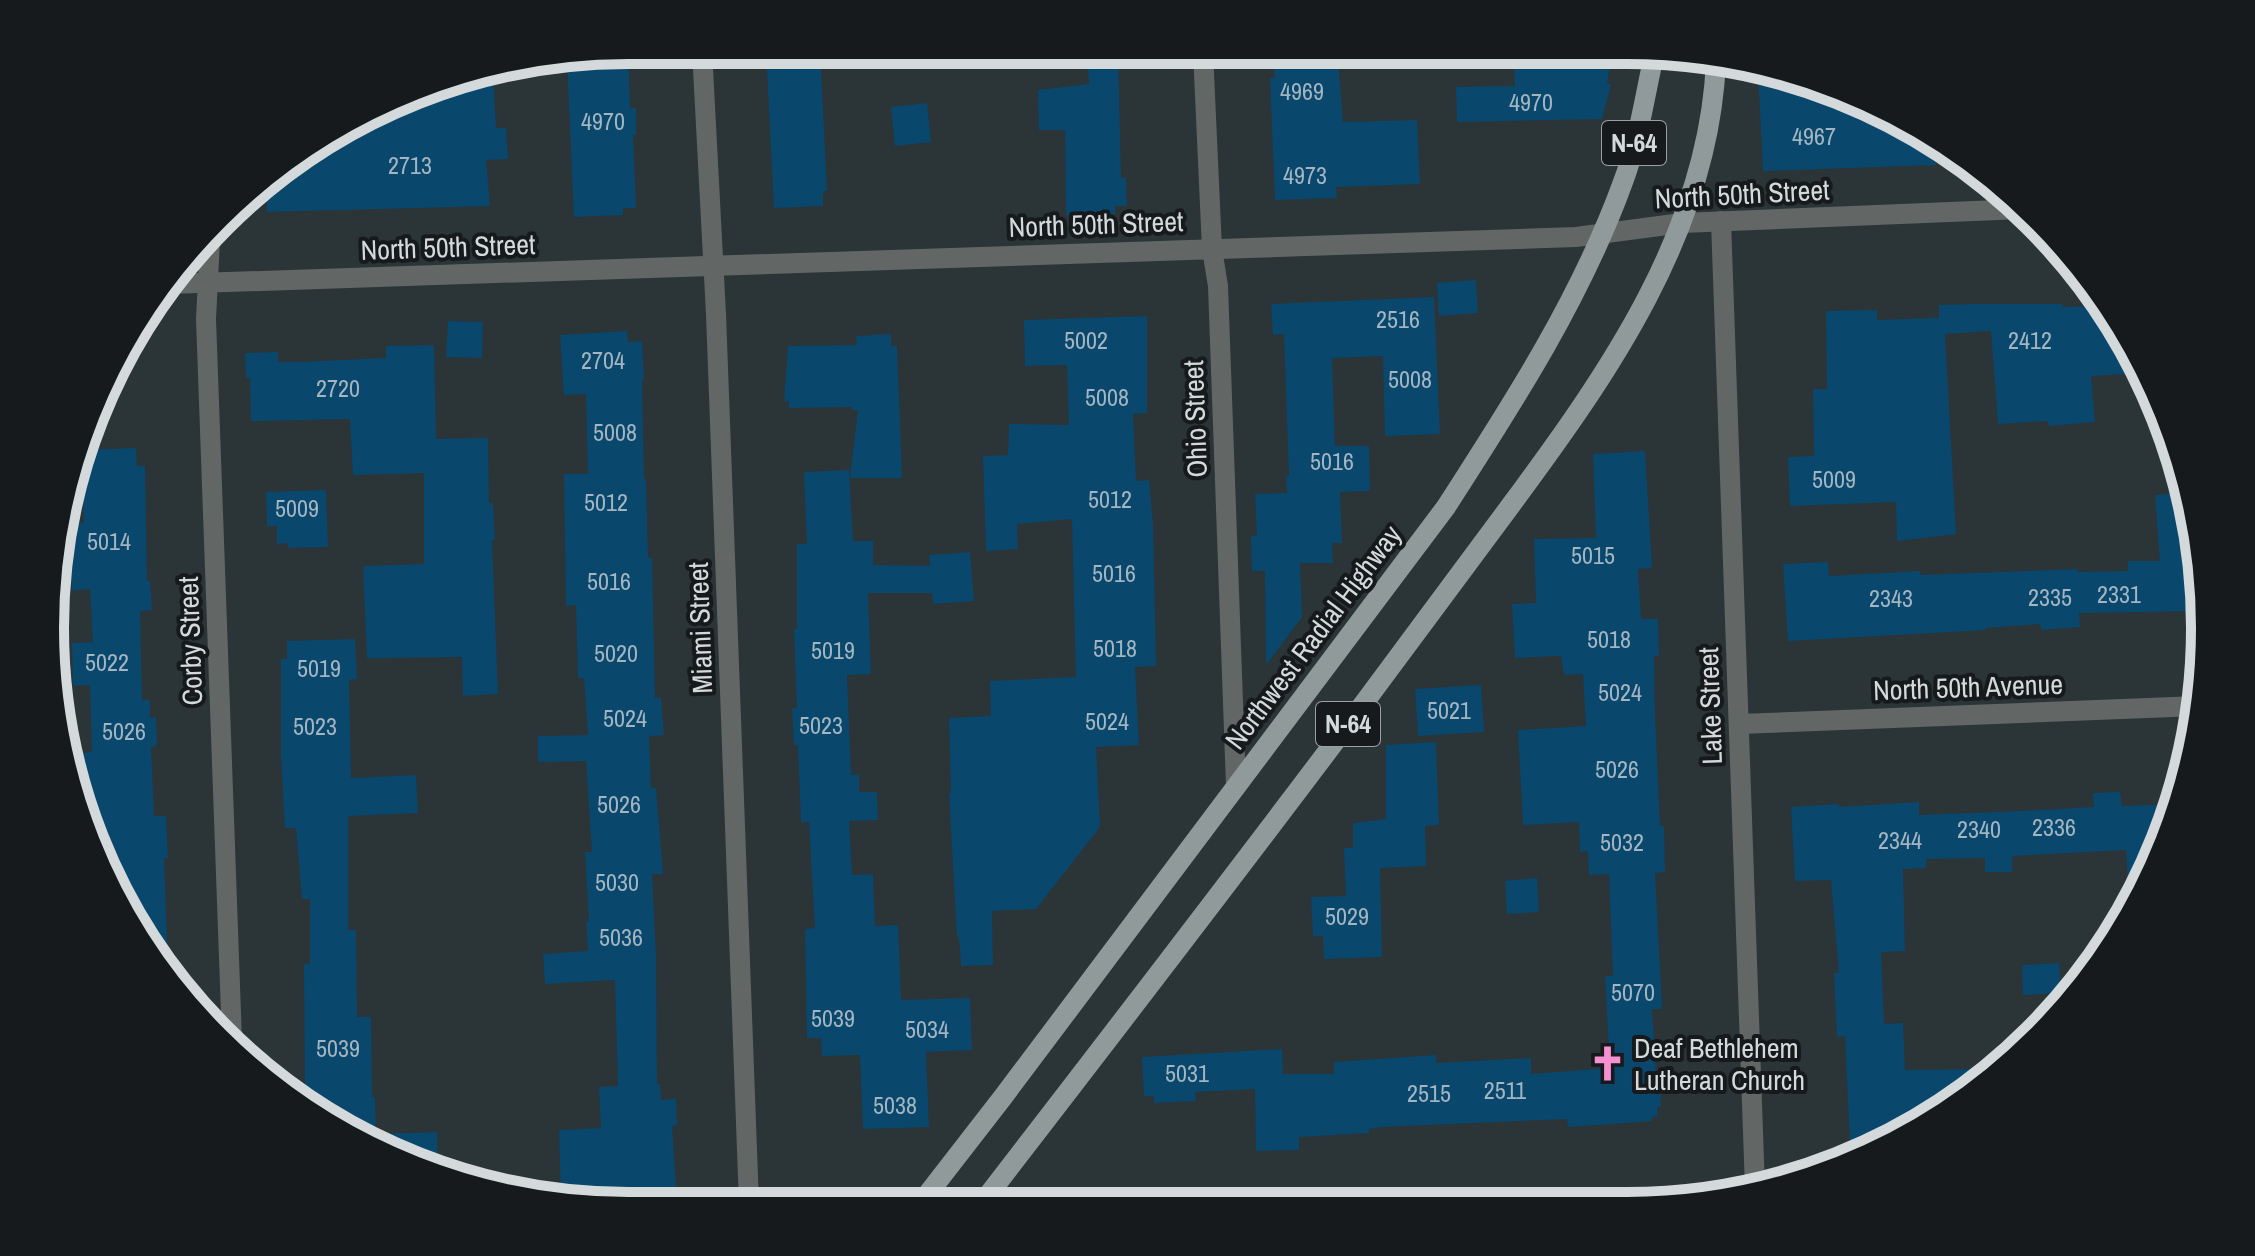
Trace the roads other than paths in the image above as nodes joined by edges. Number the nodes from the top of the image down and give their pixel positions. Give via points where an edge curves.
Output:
1 (703, 64) edge
2 (1204, 64) edge
3 (1652, 65) edge
4 (1715, 71) edge
5 (2005, 210) edge
6 (1721, 221) junction
7 (1682, 223) junction
8 (1603, 233) junction
9 (1212, 249) junction
10 (210, 250) edge
11 (712, 265) junction
12 (208, 282) junction
13 (182, 283) edge
14 (2185, 707) edge
15 (1739, 724) junction
16 (1236, 786) junction
17 (232, 1029) edge
18 (1755, 1177) edge
19 (749, 1192) edge
20 (929, 1192) edge
21 (990, 1192) edge

1 - 11 street, Miami Street
2 - 9 street, Ohio Street
3 - 8 main road, Northwest Radial Highway / N-64 via 1625,178
4 - 7 main road, N-64 via 1703,156
5 - 6 street, North 50th Street
6 - 7 street, North 50th Street
6 - 15 street, Lake Street
7 - 8 street, North 50th Street
7 - 21 main road, N-64 via 1637,315 1564,434
8 - 9 street, North 50th Street
8 - 16 main road, Northwest Radial Highway / N-64 via 1556,329 1446,507
9 - 11 street, North 50th Street
9 - 16 street, Ohio Street via 1218,286
10 - 12 street, Corby Street
11 - 12 street, North 50th Street
11 - 19 street, Miami Street
12 - 13 street, North 50th Street
12 - 17 street, Corby Street
14 - 15 street, North 50th Avenue
15 - 18 street, Lake Street
16 - 20 main road, Northwest Radial Highway / N-64

